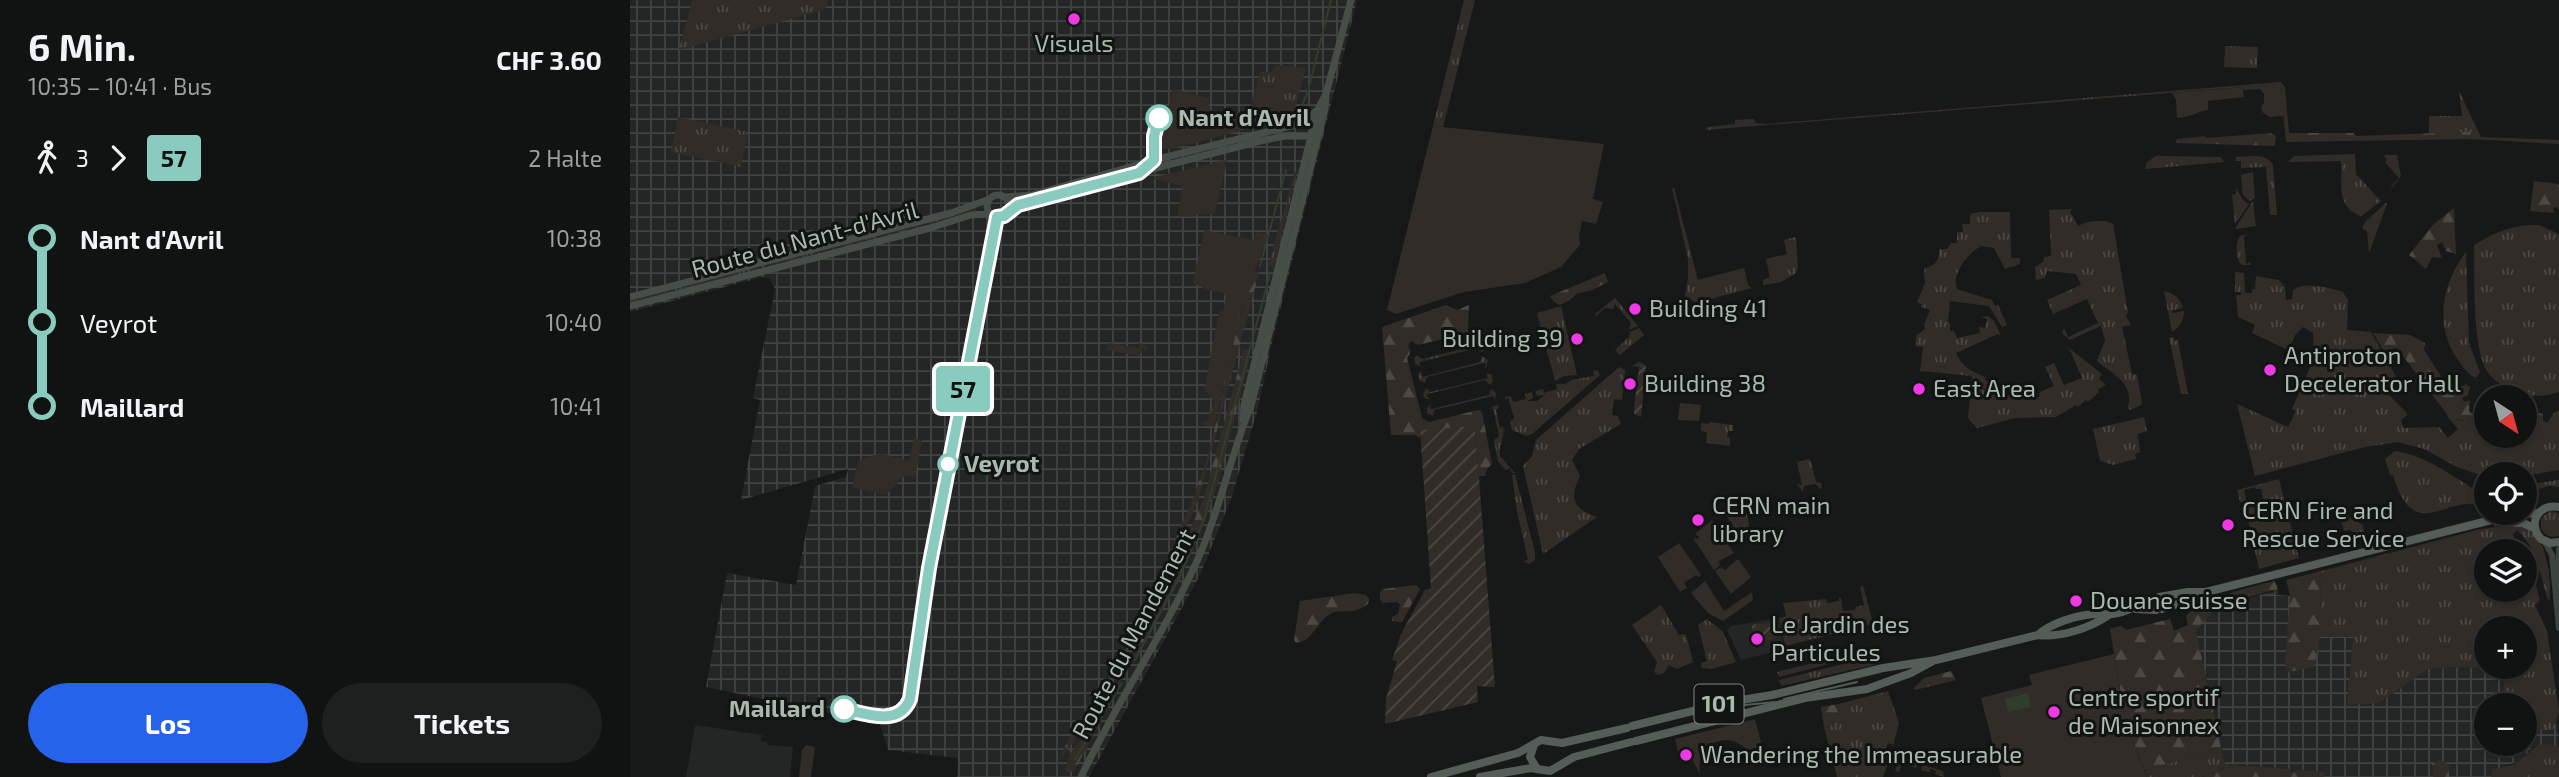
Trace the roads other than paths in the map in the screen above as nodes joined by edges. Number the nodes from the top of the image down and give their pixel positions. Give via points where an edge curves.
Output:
1 (1351, 0) edge
2 (1326, 94) junction
3 (1319, 107) junction
4 (1295, 125) junction
5 (1314, 133) junction
6 (1296, 136) junction
7 (1307, 154) junction
8 (1005, 197) junction
9 (987, 200) junction
10 (1008, 210) junction
11 (989, 214) junction
12 (630, 297) edge
13 (630, 306) edge
14 (1242, 428) junction
15 (2559, 507) edge
16 (2538, 513) joint
17 (2478, 525) edge
18 (2528, 525) edge
19 (2535, 528) junction
20 (2544, 541) junction
21 (2559, 542) edge
22 (2559, 549) edge
23 (2206, 592) junction
24 (2136, 609) junction
25 (2557, 610) junction
26 (2559, 628) edge
27 (1936, 660) junction
28 (1536, 743) junction
29 (1558, 744) junction
30 (1560, 765) junction
31 (1538, 769) junction
32 (1081, 777) edge
33 (1431, 777) edge
34 (1480, 777) edge

1 - 2 main road, Route du Mandement
2 - 3 main road, Route du Mandement
2 - 5 main road, Route du Mandement
3 - 4 main road
3 - 5 main road, Route du Mandement
4 - 5 main road
4 - 8 main road via 1032,195
5 - 6 main road
5 - 7 main road, Route du Mandement
5 - 14 main road, Route du Mandement via 1251,406
6 - 7 main road
6 - 10 main road via 1236,147
7 - 14 main road, Route du Mandement
8 - 9 main road via 996,194
8 - 10 main road
9 - 11 main road
9 - 12 main road, Route du Nant-d'Avril
10 - 11 main road via 1001,217
11 - 13 main road, Route du Nant-d'Avril via 963,216
14 - 32 main road, Route du Mandement via 1196,563
15 - 16 main road
16 - 19 main road
17 - 23 main road
18 - 19 main road
19 - 20 main road
20 - 21 main road
20 - 25 street via 2552,555
22 - 25 street
23 - 24 main road via 2159,609
23 - 24 main road via 2156,598
24 - 27 main road, 101 via 2109,615 2096,624
25 - 26 street
27 - 29 main road, 101 via 1729,702
27 - 30 main road, 101 via 1867,689 1805,698 1587,752
28 - 29 main road, 101 via 1548,739
28 - 31 main road via 1530,757
28 - 33 main road, 101 via 1504,758
29 - 30 main road
30 - 31 main road, 101 via 1550,771
31 - 34 main road, 101

